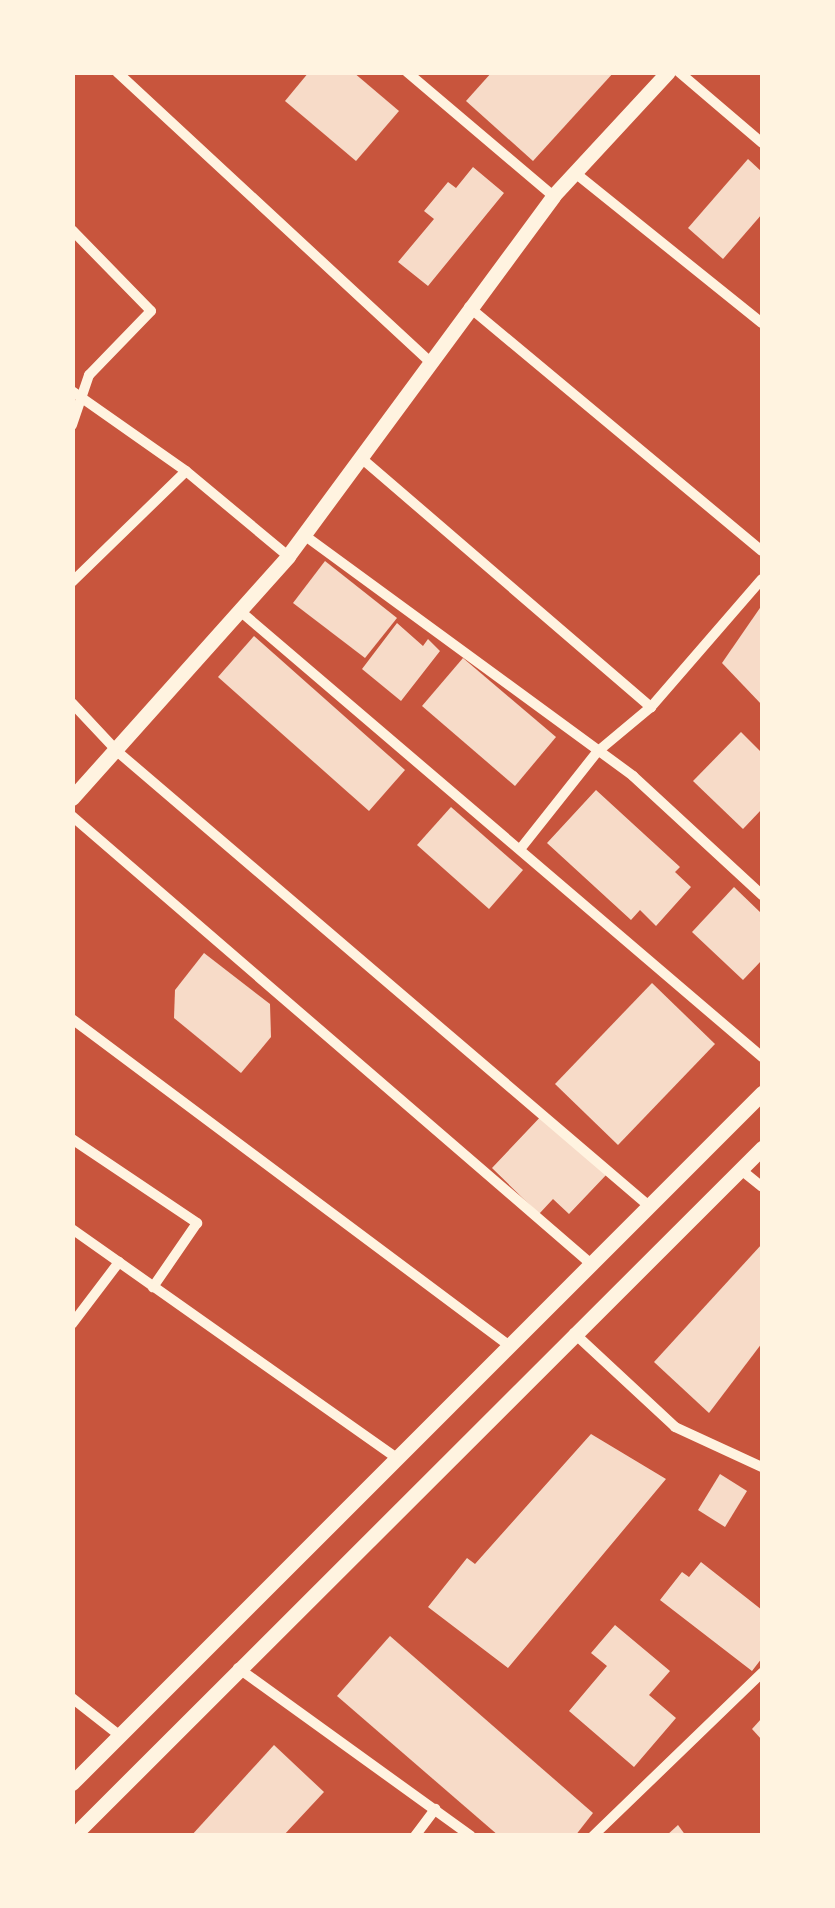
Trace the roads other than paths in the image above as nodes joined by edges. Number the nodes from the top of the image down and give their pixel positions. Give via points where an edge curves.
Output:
1 (117, 72) edge
2 (408, 72) edge
3 (668, 72) edge
4 (679, 72) edge
5 (762, 143) edge
6 (574, 172) junction
7 (552, 196) junction
8 (72, 230) edge
9 (468, 307) junction
10 (762, 323) edge
11 (429, 361) junction
12 (72, 391) edge
13 (84, 398) junction
14 (72, 426) edge
15 (360, 457) junction
16 (186, 471) junction
17 (304, 535) junction
18 (762, 550) edge
19 (288, 556) junction
20 (762, 578) edge
21 (72, 582) edge
22 (240, 611) junction
23 (72, 704) edge
24 (651, 707) junction
25 (597, 752) junction
26 (119, 753) junction
27 (72, 798) edge
28 (72, 816) edge
29 (521, 848) junction
30 (762, 895) edge
31 (72, 1020) edge
32 (762, 1057) edge
33 (762, 1093) edge
34 (72, 1138) edge
35 (762, 1148) edge
36 (740, 1169) junction
37 (762, 1186) edge
38 (649, 1206) junction
39 (72, 1229) edge
40 (119, 1262) junction
41 (590, 1262) junction
42 (154, 1286) junction
43 (72, 1324) edge
44 (574, 1334) junction
45 (507, 1344) junction
46 (395, 1457) junction
47 (762, 1467) edge
48 (238, 1667) junction
49 (762, 1673) edge
50 (72, 1698) edge
51 (119, 1735) junction
52 (72, 1783) edge
53 (435, 1809) junction
54 (73, 1836) edge
55 (415, 1836) edge
56 (472, 1836) edge
57 (593, 1836) edge

1 - 11 street
2 - 7 street
3 - 6 main road
4 - 5 street
6 - 7 main road
6 - 10 street
7 - 9 main road
8 - 13 street via 151,312 90,374
9 - 11 main road
9 - 18 street
11 - 15 main road
12 - 13 street
13 - 14 street
13 - 16 street
15 - 17 main road
15 - 24 street
16 - 19 street
16 - 21 street
17 - 19 main road
17 - 25 street
19 - 22 main road
20 - 24 street
22 - 26 main road
22 - 29 street
23 - 26 street
24 - 25 street
25 - 29 street
25 - 30 street via 633,776
26 - 27 main road
26 - 38 street
28 - 41 street
29 - 32 street
31 - 45 street
33 - 38 main road
34 - 42 street via 197,1223
35 - 36 main road
36 - 37 street
36 - 44 main road
38 - 41 main road
39 - 40 street
40 - 42 street
40 - 43 street
41 - 45 main road
42 - 46 street
44 - 47 street via 675,1427
44 - 48 main road
45 - 46 main road
46 - 51 main road
48 - 53 street
48 - 54 main road
49 - 57 street
50 - 51 street
51 - 52 main road
53 - 55 street
53 - 56 street

